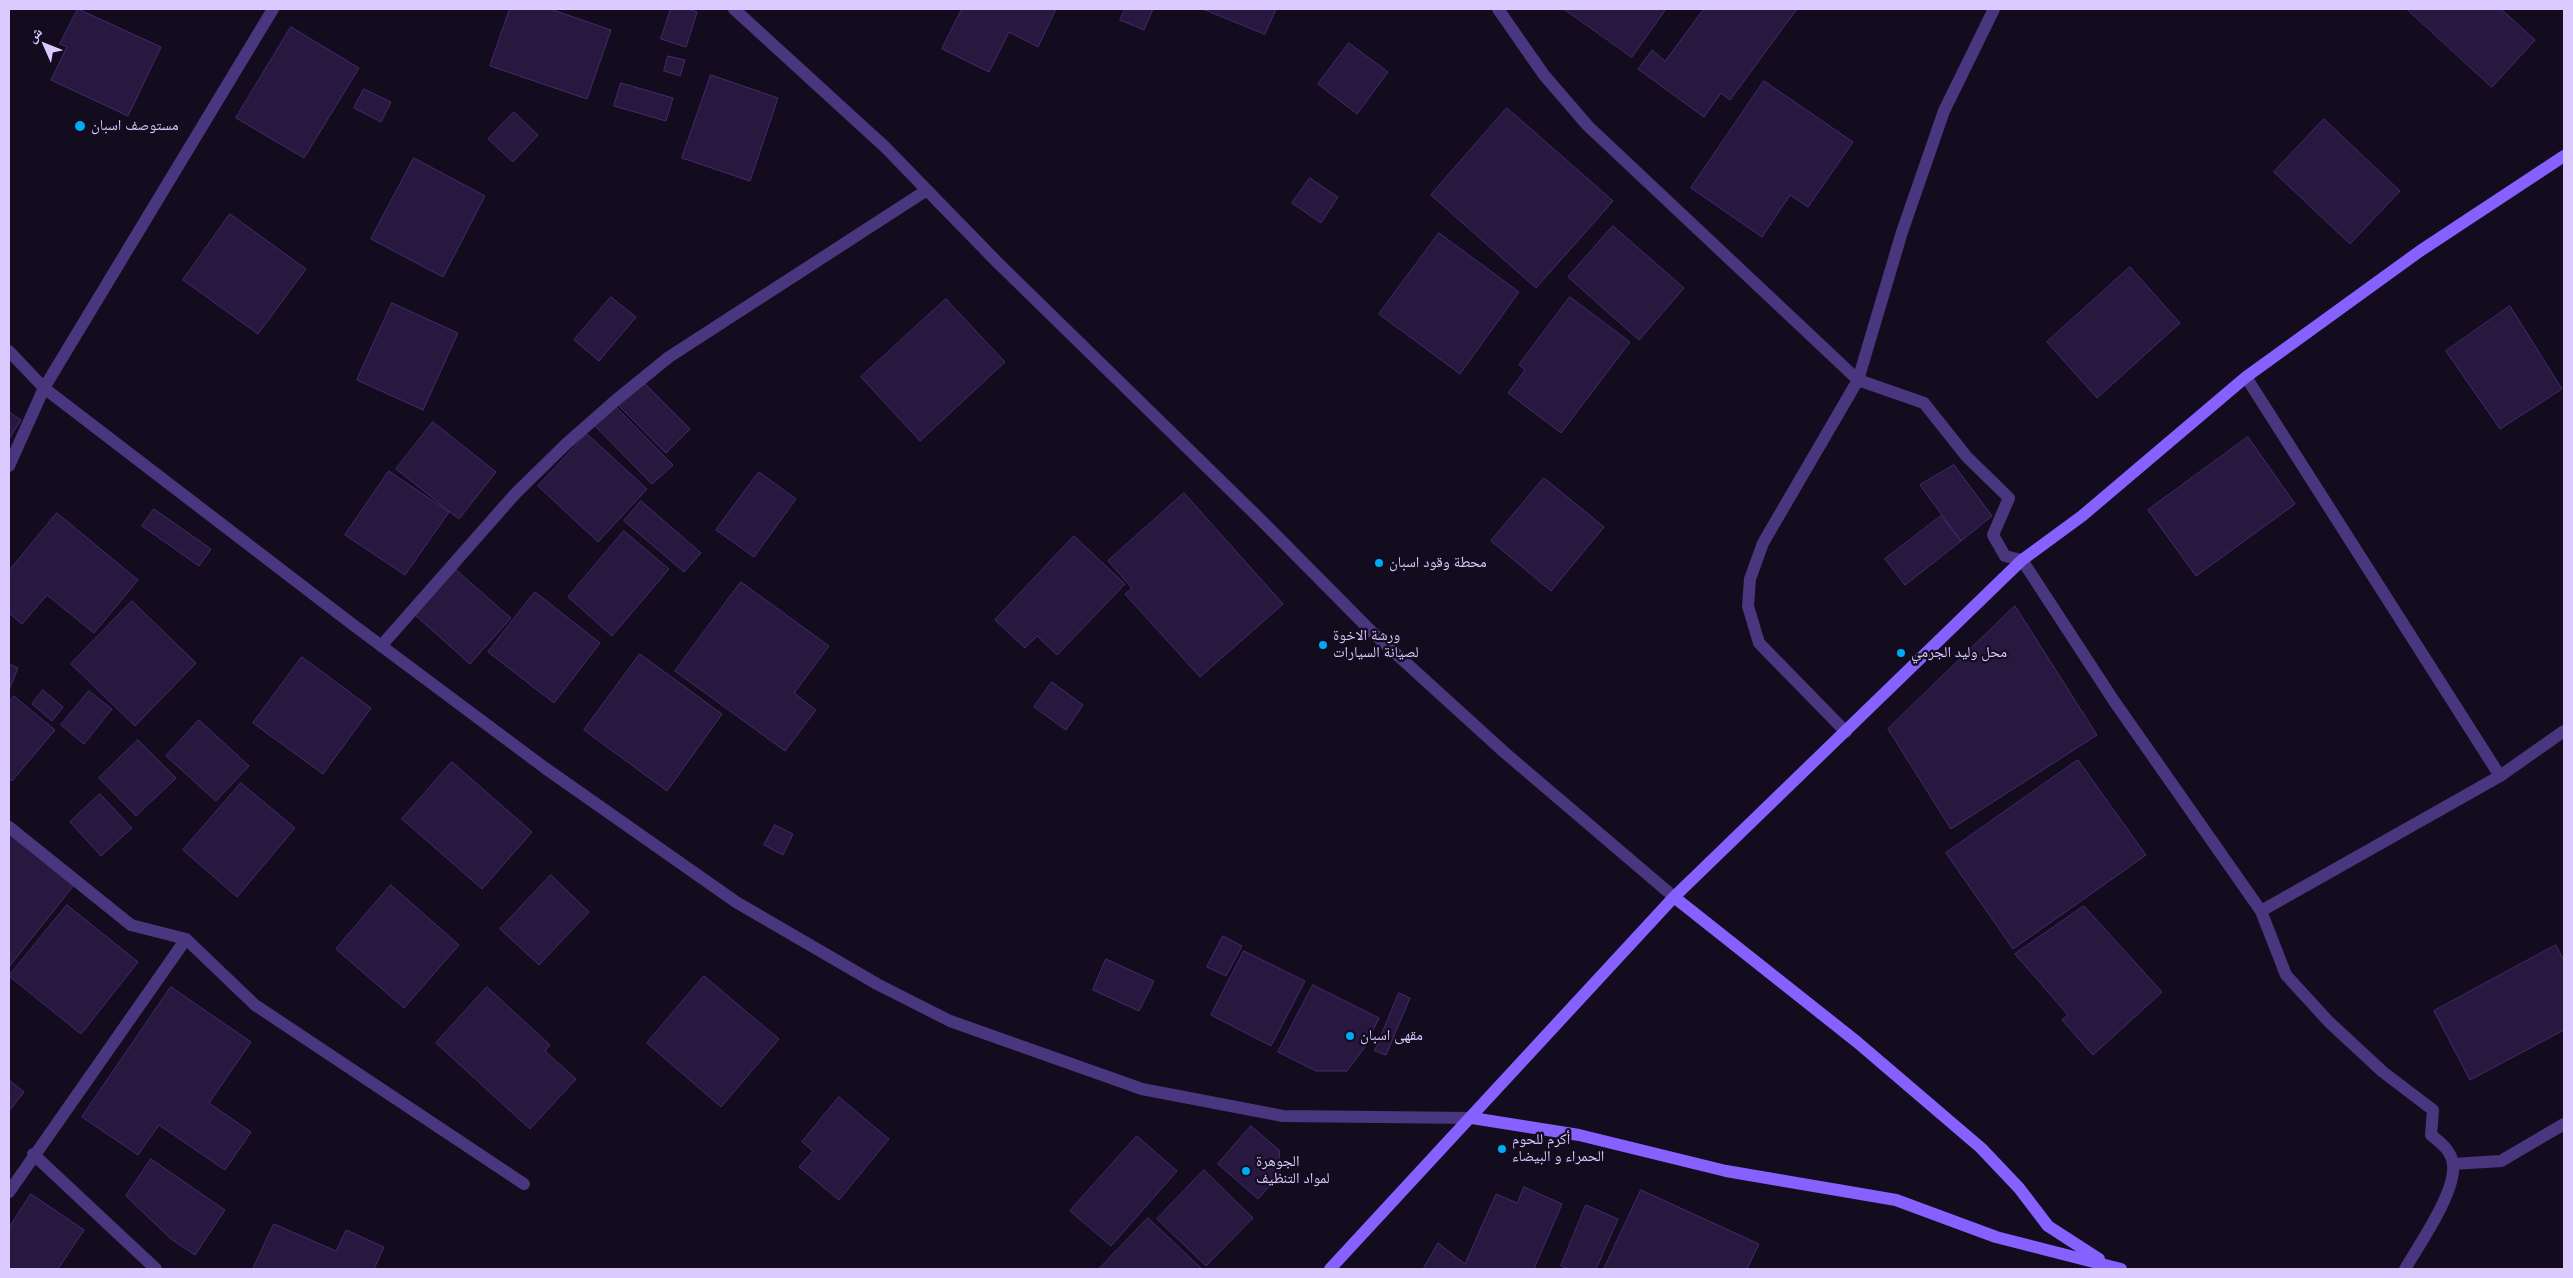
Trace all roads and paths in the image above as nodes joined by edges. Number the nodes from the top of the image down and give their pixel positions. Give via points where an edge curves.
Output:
1 (273, 9) edge
2 (734, 9) edge
3 (1498, 9) edge
4 (1994, 9) edge
5 (2564, 156) edge
6 (927, 190) junction
7 (9, 351) edge
8 (2246, 377) junction
9 (1858, 380) junction
10 (44, 388) junction
11 (9, 466) edge
12 (2022, 560) junction
13 (381, 646) junction
14 (2564, 731) edge
15 (1846, 732) junction
16 (2500, 776) junction
17 (9, 827) edge
18 (1674, 897) junction
19 (2261, 911) junction
20 (186, 939) junction
21 (1472, 1118) junction
22 (2564, 1124) edge
23 (33, 1154) junction
24 (2453, 1164) junction
25 (524, 1184) dead end
26 (9, 1192) edge
27 (2113, 1268) edge
28 (156, 1269) edge
29 (1330, 1269) edge
30 (2405, 1269) edge

1 - 10 street
2 - 6 street via 871,134
3 - 9 street via 1544,75 1588,126
4 - 9 street via 1944,111 1902,232
5 - 8 street via 2420,251
6 - 13 street via 669,357 616,400 515,494
6 - 18 street via 1371,631 1504,752
7 - 10 street
8 - 12 street via 2082,516
8 - 16 street
9 - 12 street via 1924,403 1968,457 2009,498 1993,535 2005,556
9 - 15 street via 1763,543 1750,579 1748,606 1759,643
10 - 11 street
10 - 13 street
12 - 15 street
12 - 19 street via 2114,701
13 - 21 street via 545,768 736,902 877,984 950,1021 1142,1089 1283,1116
14 - 16 street
15 - 18 street
16 - 19 street
17 - 20 street via 131,925
18 - 21 street
18 - 27 street via 1850,1036 1981,1148 2019,1188 2048,1226
19 - 24 street via 2286,975 2329,1022 2383,1072 2433,1110 2431,1135 2447,1149
20 - 23 street
20 - 25 street via 255,1004
21 - 27 street via 1579,1135 1726,1171 1896,1200 1996,1237
21 - 29 street
22 - 24 street via 2501,1161
23 - 26 street
23 - 28 street
24 - 30 street via 2451,1183 2441,1206

